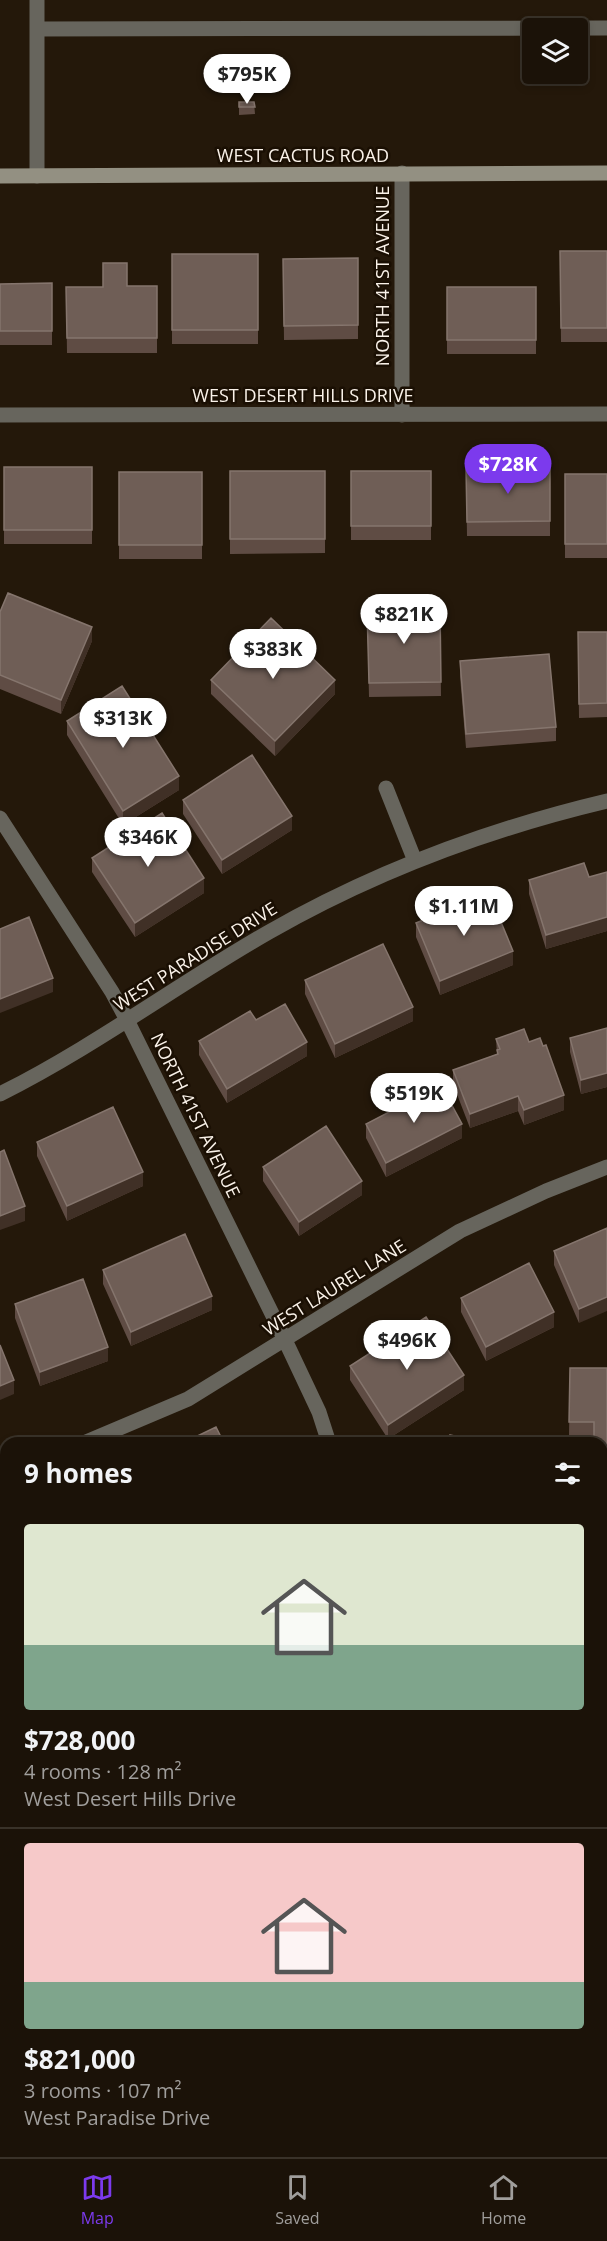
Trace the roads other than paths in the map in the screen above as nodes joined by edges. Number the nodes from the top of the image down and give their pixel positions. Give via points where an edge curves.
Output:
1 (38, 0) edge
2 (607, 28) edge
3 (38, 29) junction
4 (402, 173) junction
5 (607, 173) edge
6 (0, 176) edge
7 (37, 176) junction
8 (607, 414) edge
9 (0, 415) edge
10 (402, 415) junction
11 (386, 788) dead end
12 (607, 801) edge
13 (0, 818) edge
14 (415, 861) junction
15 (128, 1020) junction
16 (0, 1094) edge
17 (607, 1167) edge
18 (285, 1340) junction
19 (98, 1437) edge
20 (327, 1437) edge

1 - 3 street
2 - 3 street
3 - 7 street
4 - 5 main road, WEST CACTUS ROAD
4 - 7 main road, WEST CACTUS ROAD
4 - 10 street, NORTH 41ST AVENUE
6 - 7 main road, WEST CACTUS ROAD
8 - 10 street, WEST DESERT HILLS DRIVE
9 - 10 street, WEST DESERT HILLS DRIVE
11 - 14 street
12 - 14 street, WEST PARADISE DRIVE via 559,812
13 - 15 street, NORTH 41ST AVENUE
14 - 15 street, WEST PARADISE DRIVE via 347,890 270,931
15 - 16 street, WEST PARADISE DRIVE
15 - 18 street, NORTH 41ST AVENUE
17 - 18 street, WEST LAUREL LANE via 460,1231
18 - 19 street, WEST LAUREL LANE via 188,1399
18 - 20 street, NORTH 41ST AVENUE via 320,1412

